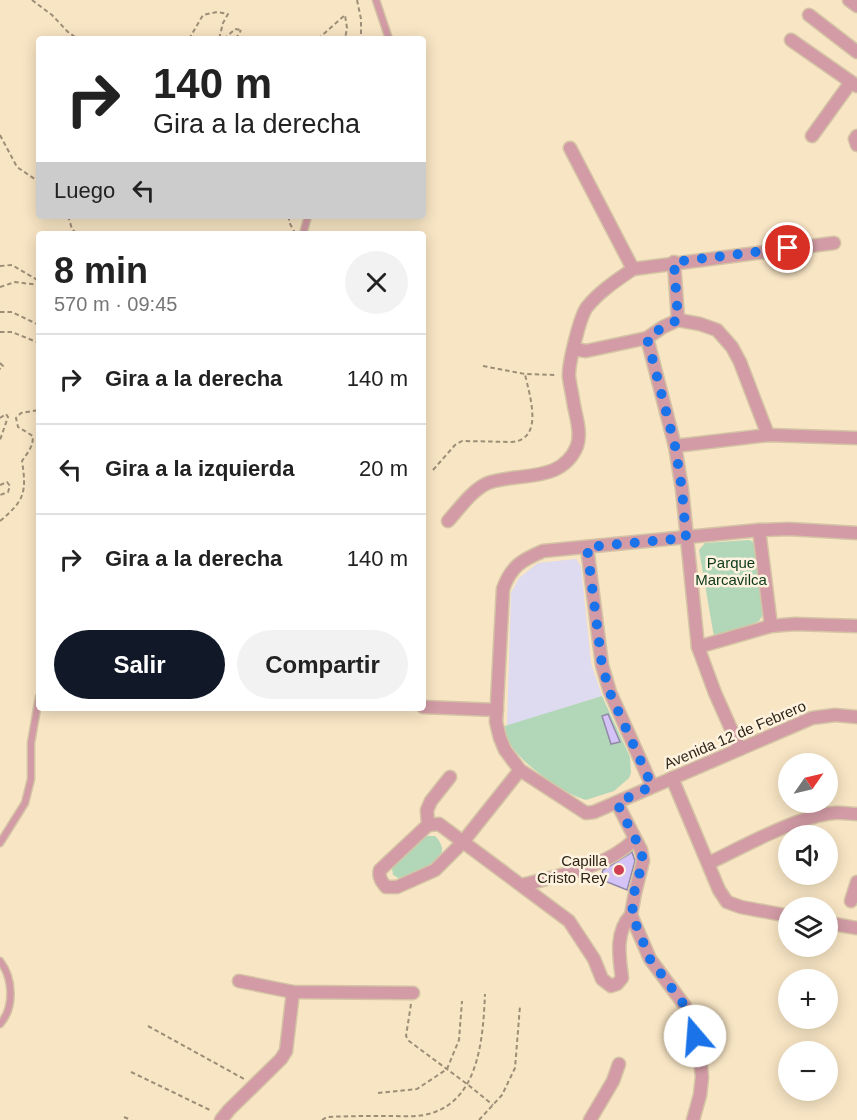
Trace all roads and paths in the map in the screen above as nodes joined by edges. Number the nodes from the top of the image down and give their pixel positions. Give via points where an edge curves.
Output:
1 (32, 0) edge
2 (357, 0) edge
3 (376, 0) edge
4 (849, 0) edge
5 (857, 6) edge
6 (809, 15) dead end
7 (74, 36) edge
8 (191, 36) edge
9 (220, 36) edge
10 (227, 36) edge
11 (238, 36) edge
12 (321, 36) edge
13 (346, 36) edge
14 (361, 36) edge
15 (388, 36) edge
16 (791, 40) dead end
17 (857, 51) edge
18 (854, 84) edge
19 (0, 135) edge
20 (812, 136) dead end
21 (857, 136) edge
22 (857, 145) edge
23 (570, 148) dead end
24 (36, 180) edge
25 (834, 243) dead end
26 (674, 262) junction
27 (0, 266) edge
28 (633, 269) junction
29 (36, 281) edge
30 (36, 283) edge
31 (0, 287) edge
32 (0, 312) edge
33 (678, 320) junction
34 (36, 324) edge
35 (0, 332) edge
36 (647, 338) junction
37 (36, 342) edge
38 (574, 349) junction
39 (0, 363) edge
40 (483, 366) dead end
41 (0, 369) edge
42 (525, 374) junction
43 (569, 375) junction
44 (36, 410) edge
45 (0, 418) edge
46 (768, 435) junction
47 (857, 438) edge
48 (0, 440) edge
49 (675, 446) junction
50 (433, 470) dead end
51 (0, 485) edge
52 (0, 495) edge
53 (0, 521) edge
54 (448, 521) dead end
55 (759, 530) junction
56 (857, 533) edge
57 (686, 538) junction
58 (587, 547) junction
59 (771, 626) junction
60 (857, 626) edge
61 (698, 647) junction
62 (426, 707) edge
63 (497, 710) junction
64 (37, 711) edge
65 (857, 717) edge
66 (740, 749) junction
67 (520, 770) junction
68 (450, 777) dead end
69 (672, 778) junction
70 (652, 786) junction
71 (617, 803) junction
72 (857, 814) edge
73 (428, 825) junction
74 (635, 839) junction
75 (0, 843) edge
76 (462, 843) junction
77 (709, 863) junction
78 (857, 882) edge
79 (522, 885) junction
80 (851, 901) dead end
81 (778, 914) edge
82 (632, 915) junction
83 (838, 925) edge
84 (857, 928) edge
85 (0, 961) edge
86 (239, 981) dead end
87 (293, 992) junction
88 (412, 993) joint
89 (485, 994) dead end
90 (462, 1001) dead end
91 (520, 1006) dead end
92 (0, 1024) edge
93 (148, 1026) dead end
94 (619, 1064) dead end
95 (447, 1069) junction
96 (131, 1072) dead end
97 (467, 1084) junction
98 (254, 1085) junction
99 (378, 1093) dead end
100 (493, 1105) junction
101 (124, 1117) dead end
102 (222, 1118) edge
103 (131, 1120) edge
104 (322, 1120) edge
105 (479, 1120) edge
106 (590, 1120) edge
107 (693, 1120) edge

1 - 7 path
2 - 14 path
3 - 15 lane
4 - 5 street
6 - 17 street
8 - 9 path via 203,15 217,12 228,14
10 - 11 path via 235,29 241,30
12 - 13 path via 345,15
16 - 18 street
18 - 20 street
19 - 24 path via 17,167
21 - 22 street
23 - 28 street
25 - 26 street
26 - 28 street
26 - 33 street
27 - 29 path via 12,265
28 - 38 street via 609,285 585,309
30 - 31 path via 20,281
32 - 34 path via 12,312
33 - 36 street
33 - 46 street via 717,330 732,347
35 - 37 path via 12,332
36 - 38 street via 586,351
36 - 49 street
38 - 43 street
39 - 41 path
40 - 42 path
42 - 43 path
42 - 50 path via 533,415 526,437 512,442 462,441
43 - 54 street via 578,430 578,444 572,456 548,473 488,483
44 - 53 path via 16,418 18,427 33,436 33,443 22,461 23,496
45 - 48 path via 6,414 8,417
46 - 47 street
46 - 49 street
49 - 57 street
51 - 52 path via 7,482 10,486 8,492
55 - 56 street, Avenida 12 de Febrero
55 - 57 street, Avenida 12 de Febrero
55 - 59 street
57 - 58 street, Avenida 12 de Febrero
57 - 61 street
58 - 63 street, Avenida 12 de Febrero via 543,551 524,559 507,578 503,589
58 - 70 street via 602,665 610,693
59 - 60 street
59 - 61 street
61 - 66 street
62 - 63 street
63 - 67 street, Avenida 12 de Febrero via 502,744
64 - 75 lane via 25,803
65 - 66 street, Avenida 12 de Febrero via 812,718
66 - 69 street, Avenida 12 de Febrero
67 - 71 street, Avenida 12 de Febrero via 586,813
67 - 76 street
68 - 73 street via 430,801
69 - 70 street, Avenida 12 de Febrero
69 - 77 street
70 - 71 street, Avenida 12 de Febrero
71 - 74 street
72 - 77 street via 834,812 814,818
73 - 76 street via 439,824
73 - 76 street via 380,870 386,887 425,876
74 - 79 street via 602,862
74 - 82 street via 643,861
76 - 79 street
77 - 81 street via 727,902
78 - 80 street
79 - 82 street via 569,921 594,959 604,983 614,986 622,978 620,937
82 - 107 street via 650,959 685,1006 691,1021 702,1077
83 - 84 street
85 - 92 lane via 10,982 10,997
86 - 87 street
87 - 88 street
87 - 98 street via 286,1051
88 - 95 path via 406,1036
89 - 97 path via 484,1035
90 - 95 path via 459,1040
91 - 100 path via 515,1068
93 - 98 path
94 - 106 street
95 - 97 path
95 - 99 path via 417,1089
96 - 102 path
97 - 100 path
97 - 104 path via 447,1107 425,1115
98 - 102 street
100 - 105 path
101 - 103 path

